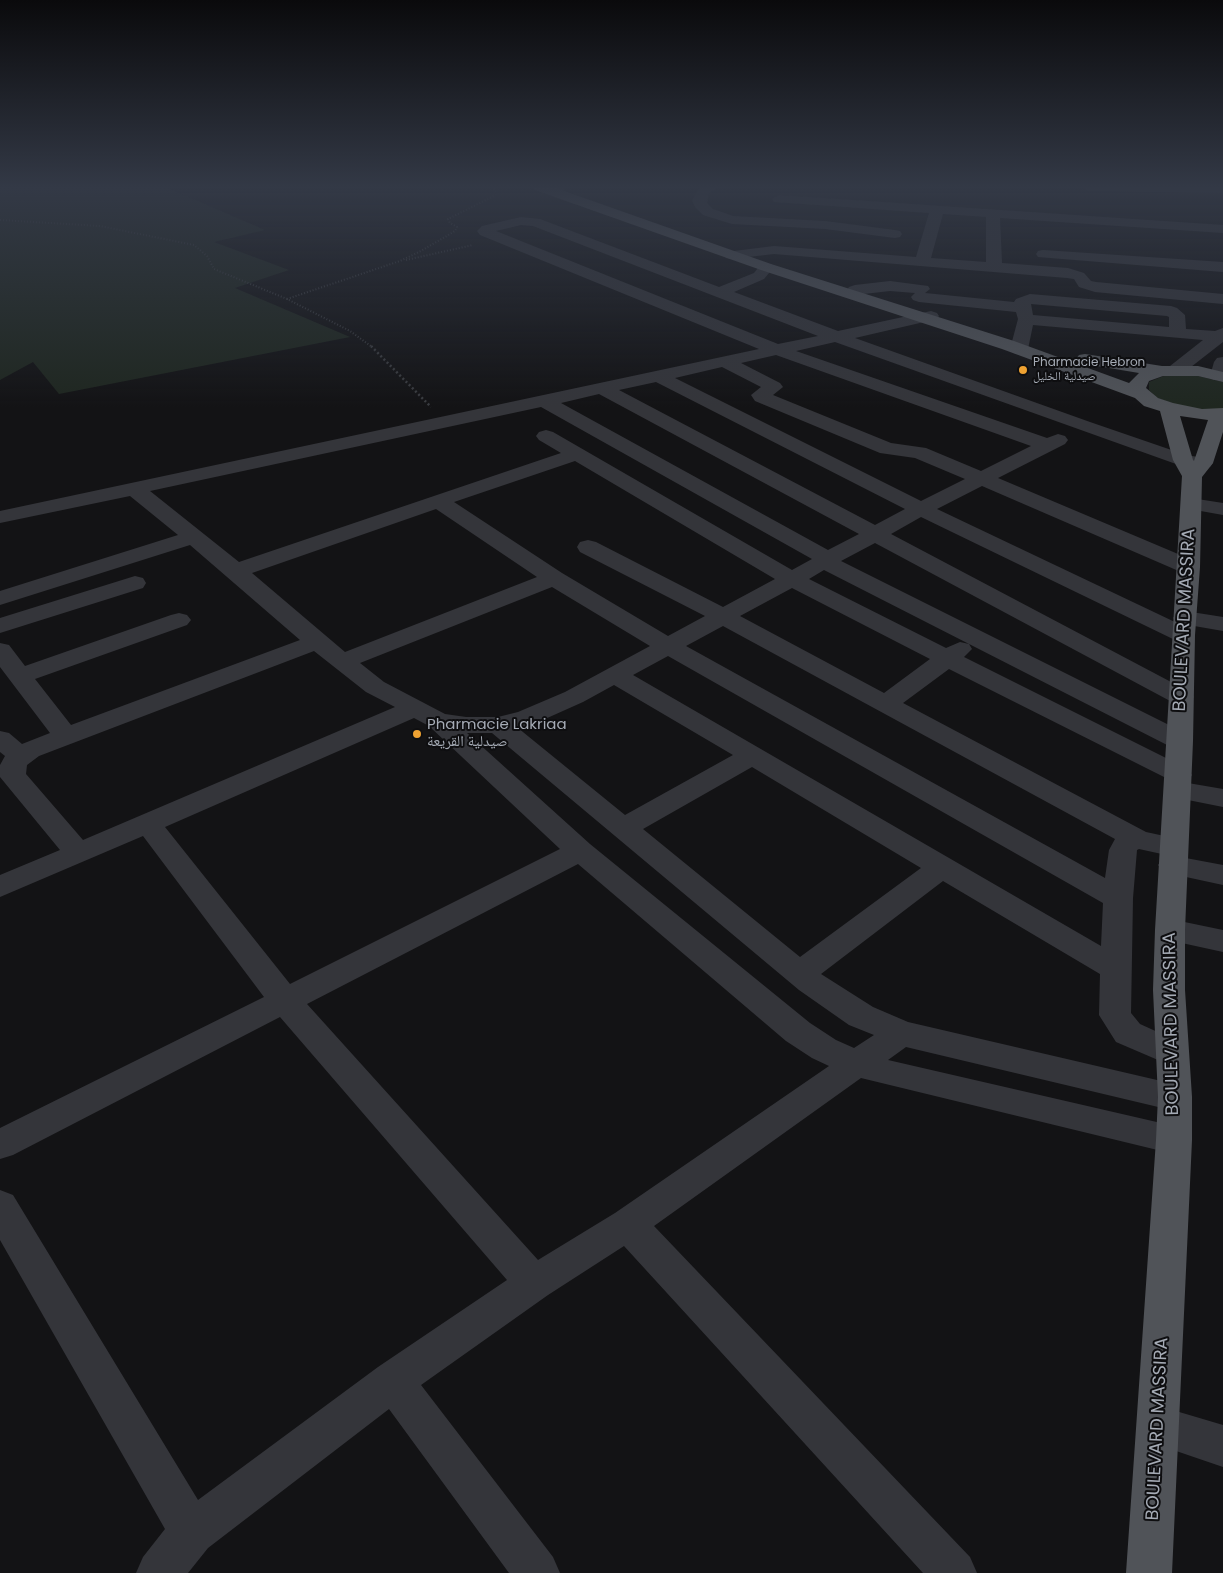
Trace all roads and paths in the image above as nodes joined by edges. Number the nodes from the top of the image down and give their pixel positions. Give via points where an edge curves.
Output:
1 (210, 260) edge
2 (556, 260) edge
3 (571, 260) edge
4 (636, 260) edge
5 (751, 260) edge
6 (758, 260) edge
7 (918, 260) edge
8 (994, 260) edge
9 (1137, 260) edge
10 (400, 261) edge
11 (926, 261) junction
12 (562, 263) junction
13 (1170, 263) joint
14 (977, 266) junction
15 (766, 267) junction
16 (994, 267) junction
17 (1223, 267) edge
18 (1024, 275) junction
19 (855, 290) junction
20 (719, 292) junction
21 (286, 299) junction
22 (1223, 299) edge
23 (971, 303) junction
24 (921, 306) junction
25 (1024, 309) junction
26 (956, 323) junction
27 (1222, 336) edge
28 (837, 337) junction
29 (1020, 346) junction
30 (777, 350) junction
31 (724, 362) junction
32 (1169, 371) junction
33 (1222, 372) edge
34 (658, 376) junction
35 (601, 388) junction
36 (1141, 394) junction
37 (544, 401) junction
38 (1168, 408) junction
39 (1221, 415) edge
40 (445, 421) junction
41 (1084, 426) junction
42 (546, 436) dead end
43 (1048, 445) junction
44 (577, 454) junction
45 (1192, 476) junction
46 (979, 479) junction
47 (133, 488) junction
48 (438, 501) junction
49 (921, 509) junction
50 (1223, 509) edge
51 (0, 517) edge
52 (875, 535) junction
53 (194, 537) junction
54 (588, 548) dead end
55 (827, 561) junction
56 (1189, 567) junction
57 (236, 571) junction
58 (63, 578) junction
59 (554, 578) junction
60 (793, 580) junction
61 (135, 583) dead end
62 (0, 598) edge
63 (84, 598) junction
64 (724, 617) junction
65 (179, 620) dead end
66 (1223, 624) edge
67 (0, 626) edge
68 (1184, 626) junction
69 (974, 637) junction
70 (317, 642) junction
71 (668, 647) junction
72 (0, 650) edge
73 (948, 658) junction
74 (342, 662) junction
75 (615, 675) junction
76 (20, 676) junction
77 (1181, 697) junction
78 (885, 704) junction
79 (425, 714) junction
80 (498, 725) junction
81 (66, 736) junction
82 (0, 738) edge
83 (1180, 741) junction
84 (753, 755) junction
85 (21, 756) junction
86 (1178, 783) junction
87 (1223, 798) edge
88 (148, 824) junction
89 (624, 828) junction
90 (1137, 839) junction
91 (580, 851) junction
92 (79, 854) junction
93 (1173, 856) junction
94 (942, 867) junction
95 (1223, 874) edge
96 (0, 887) edge
97 (1118, 898) junction
98 (1170, 930) junction
99 (1223, 941) edge
100 (1116, 969) junction
101 (800, 973) junction
102 (285, 1001) junction
103 (901, 1033) junction
104 (1172, 1053) junction
105 (856, 1064) junction
106 (1175, 1097) junction
107 (1174, 1140) junction
108 (0, 1146) edge
109 (0, 1206) edge
110 (628, 1224) junction
111 (534, 1283) junction
112 (393, 1381) junction
113 (1159, 1426) junction
114 (1223, 1446) edge
115 (192, 1532) junction
116 (159, 1573) edge
117 (537, 1573) edge
118 (954, 1573) edge
119 (1150, 1573) edge

1 - 21 path via 214,269 221,273
2 - 12 street
3 - 12 street
4 - 20 street
5 - 15 main road
6 - 19 main road
7 - 11 street
8 - 16 street
9 - 13 street
10 - 21 path
11 - 14 street
11 - 24 street
12 - 30 street
13 - 17 street
14 - 16 street
14 - 23 street
15 - 20 street via 759,276
15 - 24 main road
16 - 18 street
18 - 22 street via 1089,286
18 - 25 street
19 - 24 main road
19 - 24 street via 890,286
20 - 28 street
21 - 40 path via 350,331 375,349
23 - 24 street
23 - 25 street
23 - 26 street via 971,312
24 - 26 main road
24 - 28 street
24 - 29 main road
25 - 27 street via 1178,333
25 - 29 street
26 - 29 main road
27 - 32 street
28 - 30 street
28 - 41 street
29 - 32 main road
29 - 36 main road
30 - 31 street
30 - 43 street
31 - 34 street
31 - 46 street via 774,388 761,397 887,449 918,452
32 - 33 main road
32 - 36 main road via 1143,377 1138,382
34 - 35 street
34 - 49 street
35 - 37 street
35 - 52 street
36 - 38 main road
37 - 40 street
37 - 55 street
38 - 39 main road via 1194,414
38 - 45 main road
39 - 45 main road
40 - 47 street
41 - 43 street
41 - 45 street
42 - 44 street
43 - 46 street
44 - 48 street
44 - 60 street
45 - 50 street
45 - 56 main road, BOULEVARD MASSIRA
46 - 49 street
46 - 56 street
47 - 51 street
47 - 53 street
48 - 57 street
48 - 59 street
49 - 52 street
49 - 68 street
52 - 55 street
52 - 77 street
53 - 57 street
53 - 58 street
54 - 64 street
55 - 60 street
55 - 69 street
56 - 68 main road, BOULEVARD MASSIRA
57 - 70 street
58 - 62 street
58 - 63 street
59 - 71 street
59 - 74 street
60 - 64 street
60 - 73 street
61 - 63 street
63 - 67 street
64 - 71 street
64 - 78 street
65 - 76 street
66 - 68 street
68 - 77 main road, BOULEVARD MASSIRA
69 - 73 street
69 - 83 street
70 - 74 street
70 - 81 street
71 - 75 street
71 - 97 street
72 - 76 street
73 - 78 street
73 - 86 street
74 - 79 street via 375,688
75 - 80 street via 551,709
75 - 84 street
76 - 81 street
77 - 83 main road, BOULEVARD MASSIRA
78 - 90 street
79 - 80 street via 466,725
79 - 88 street
79 - 91 street
80 - 89 street
81 - 85 street
82 - 85 street
83 - 86 main road, BOULEVARD MASSIRA
84 - 89 street
84 - 94 street
85 - 92 street via 15,761 12,775
86 - 87 street
86 - 93 main road, BOULEVARD MASSIRA
88 - 92 street
88 - 102 street
89 - 101 street
90 - 93 street
90 - 97 street via 1127,843 1123,850
91 - 102 street
91 - 105 street via 798,1032
92 - 96 street
93 - 95 street
93 - 98 main road, BOULEVARD MASSIRA
94 - 100 street
94 - 101 street
97 - 100 street
98 - 99 street
98 - 104 main road, BOULEVARD MASSIRA
100 - 104 street via 1115,1015 1128,1033
101 - 103 street via 861,1016
102 - 108 street
102 - 111 street
103 - 105 street
103 - 106 street
104 - 106 main road, BOULEVARD MASSIRA
105 - 107 street
105 - 110 street
106 - 107 main road, BOULEVARD MASSIRA
107 - 113 main road, BOULEVARD MASSIRA
109 - 115 street
110 - 111 street
110 - 118 street
111 - 112 street
112 - 115 street
112 - 117 street
113 - 114 street
113 - 119 main road, BOULEVARD MASSIRA
115 - 116 street

